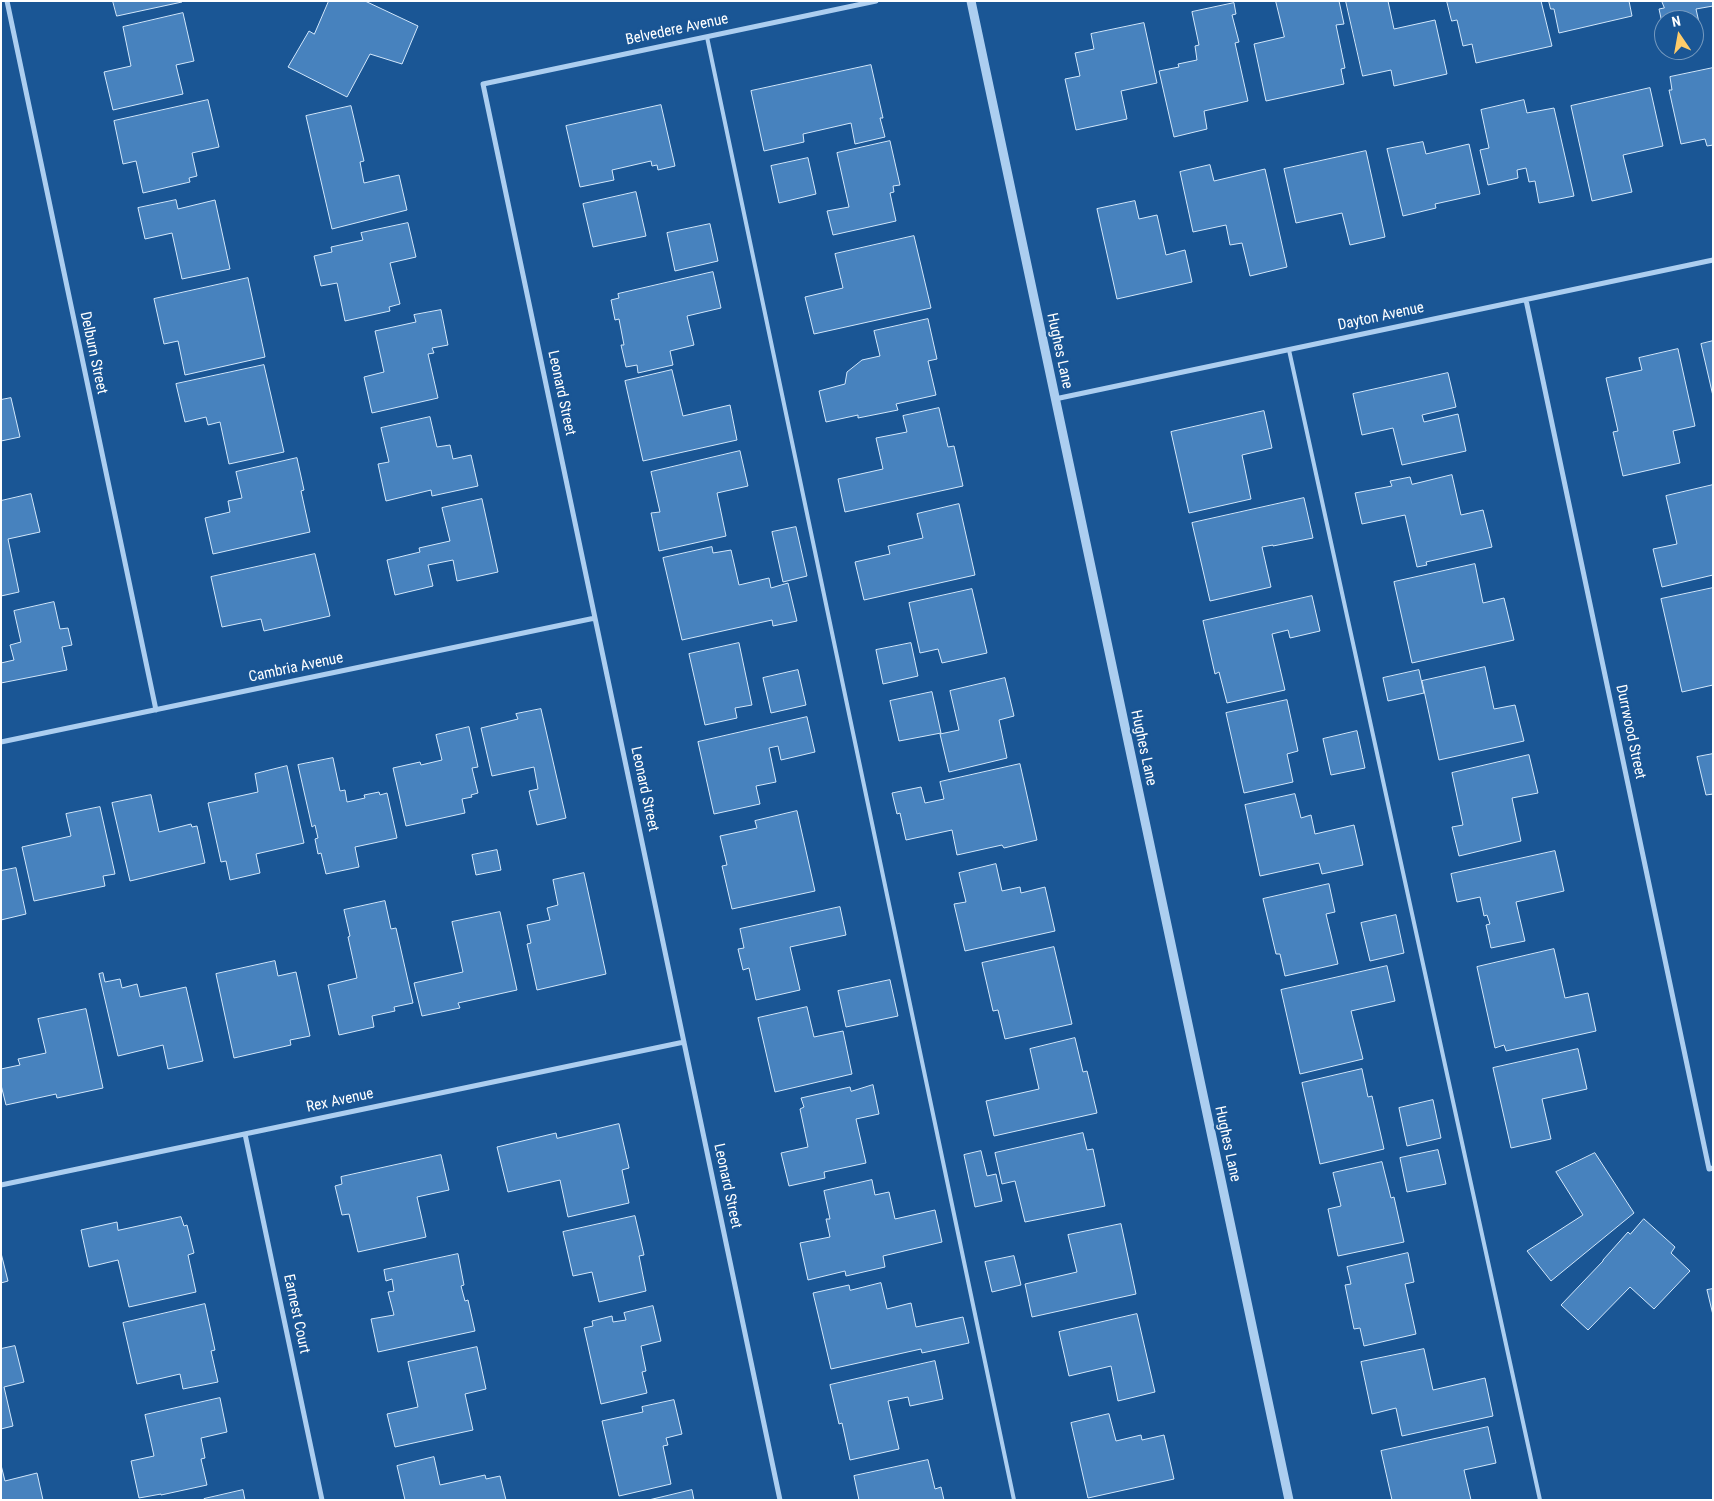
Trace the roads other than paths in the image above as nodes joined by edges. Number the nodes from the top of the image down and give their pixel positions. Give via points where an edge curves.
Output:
1 (7, 1) edge
2 (876, 1) edge
3 (971, 1) edge
4 (707, 37) junction
5 (483, 84) joint
6 (1713, 260) edge
7 (1526, 300) junction
8 (1289, 350) junction
9 (1055, 399) junction
10 (595, 618) junction
11 (156, 710) junction
12 (1, 742) edge
13 (684, 1042) junction
14 (245, 1134) junction
15 (1711, 1169) edge
16 (1, 1185) edge
17 (322, 1500) edge
18 (780, 1500) edge
19 (1014, 1500) edge
20 (1289, 1500) edge
21 (1540, 1500) edge

1 - 11 street, Delburn Street
2 - 4 street, Belvedere Avenue
3 - 9 street, Hughes Lane
4 - 5 street, Belvedere Avenue
4 - 19 lane
5 - 10 street, Leonard Street
6 - 7 street, Dayton Avenue
7 - 8 street, Dayton Avenue
7 - 15 street, Durrwood Street
8 - 9 street, Dayton Avenue
8 - 21 lane
9 - 20 street, Hughes Lane
10 - 11 street, Cambria Avenue
10 - 13 street, Leonard Street
11 - 12 street, Cambria Avenue
13 - 14 street, Rex Avenue
13 - 18 street, Leonard Street
14 - 16 street, Rex Avenue
14 - 17 street, Earnest Court

